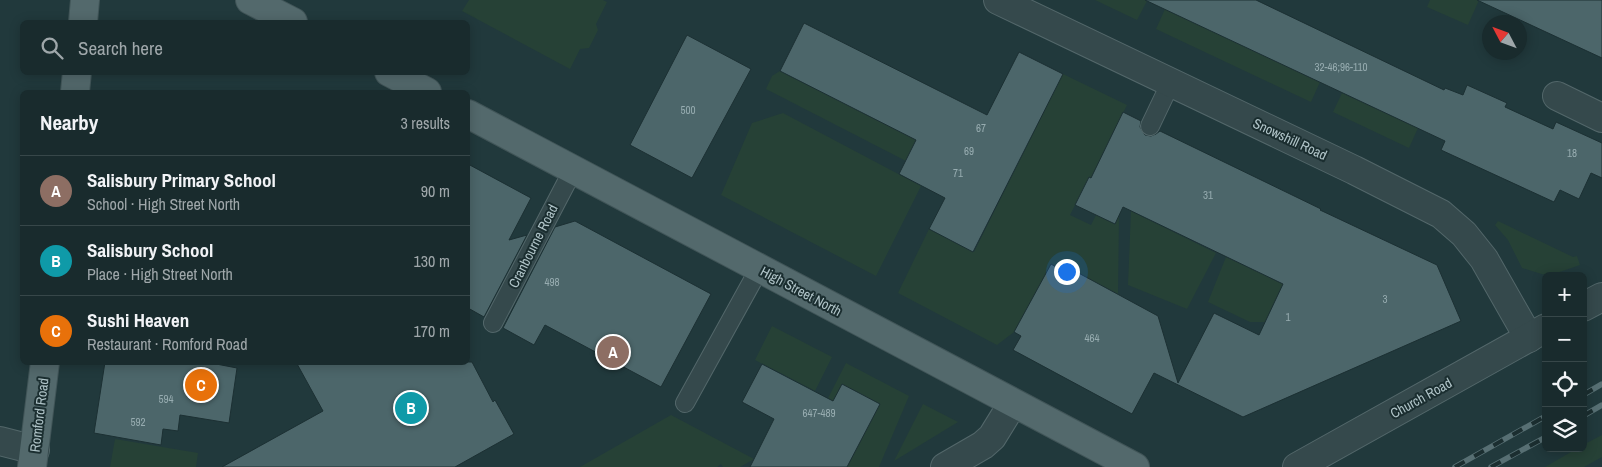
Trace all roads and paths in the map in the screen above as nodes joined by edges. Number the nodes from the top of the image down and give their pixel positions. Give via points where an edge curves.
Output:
1 (85, 0) edge
2 (250, 0) edge
3 (998, 0) edge
4 (82, 20) edge
5 (289, 20) edge
6 (77, 75) edge
7 (395, 75) edge
8 (1171, 82) junction
9 (75, 90) edge
10 (423, 90) edge
11 (1557, 96) dead end
12 (470, 115) edge
13 (1602, 118) edge
14 (1150, 126) dead end
15 (573, 170) junction
16 (759, 269) junction
17 (1602, 297) edge
18 (1587, 305) edge
19 (493, 323) dead end
20 (1537, 333) edge
21 (45, 365) edge
22 (685, 403) dead end
23 (1013, 403) junction
24 (0, 441) edge
25 (34, 459) edge
26 (945, 467) edge
27 (1135, 467) edge
28 (1297, 467) edge

1 - 4 main road
2 - 5 main road
3 - 8 street, Snowshill Road
6 - 9 main road
7 - 10 main road
8 - 14 lane
8 - 20 street, Snowshill Road via 1441,214 1464,234
11 - 13 street
12 - 15 main road, High Street North
15 - 16 main road, High Street North
15 - 19 lane, Cranbourne Road
16 - 22 lane
16 - 23 main road, High Street North
17 - 18 street
20 - 28 street, Church Road
21 - 25 main road, Romford Road
23 - 26 street via 992,437
23 - 27 main road, High Street North
24 - 25 street

